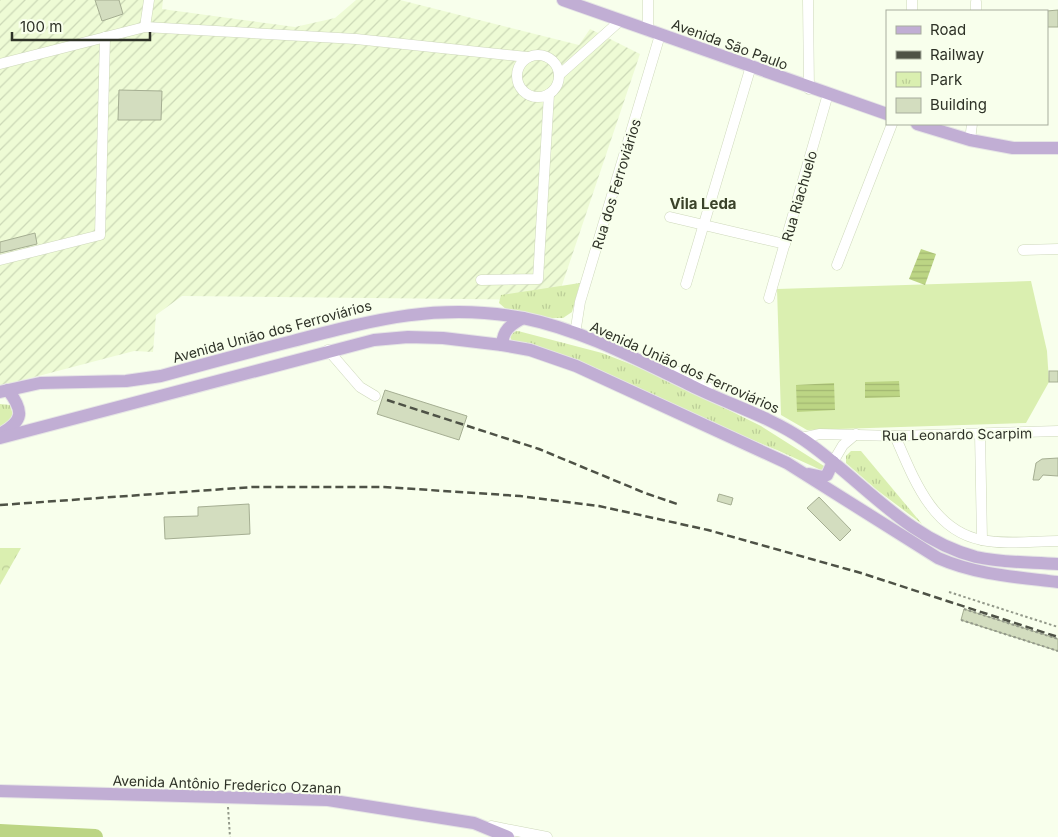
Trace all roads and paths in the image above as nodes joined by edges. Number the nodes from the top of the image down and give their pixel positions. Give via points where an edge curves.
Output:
1 (149, 0) edge
2 (563, 0) edge
3 (648, 0) edge
4 (808, 0) edge
5 (621, 20) junction
6 (145, 27) junction
7 (654, 33) junction
8 (104, 37) junction
9 (526, 57) junction
10 (0, 64) edge
11 (751, 66) junction
12 (559, 75) junction
13 (809, 89) junction
14 (549, 94) junction
15 (828, 94) junction
16 (886, 114) edge
17 (892, 125) edge
18 (920, 125) edge
19 (972, 125) edge
20 (970, 140) junction
21 (1058, 148) edge
22 (670, 217) dead end
23 (703, 224) junction
24 (785, 244) junction
25 (1058, 249) edge
26 (1023, 250) dead end
27 (0, 260) edge
28 (837, 264) dead end
29 (481, 280) dead end
30 (686, 284) dead end
31 (769, 298) dead end
32 (522, 318) junction
33 (575, 334) junction
34 (502, 345) junction
35 (328, 350) junction
36 (4, 391) edge
37 (376, 396) dead end
38 (1058, 431) edge
39 (980, 433) junction
40 (856, 434) junction
41 (0, 436) edge
42 (895, 436) junction
43 (801, 438) junction
44 (833, 462) junction
45 (804, 472) junction
46 (982, 540) junction
47 (1058, 541) edge
48 (1040, 563) junction
49 (1058, 564) edge
50 (1039, 579) junction
51 (1058, 582) edge
52 (950, 592) dead end
53 (964, 609) dead end
54 (961, 620) dead end
55 (1058, 627) edge
56 (1058, 639) edge
57 (1058, 651) edge
58 (0, 791) edge
59 (227, 798) junction
60 (474, 823) junction
61 (230, 837) edge
62 (508, 837) edge
63 (547, 837) edge

1 - 6 street
2 - 5 main road, Avenida São Paulo
3 - 7 street, Rua dos Ferroviários
4 - 13 street
5 - 7 main road, Avenida São Paulo
5 - 12 street
6 - 8 street
6 - 9 street via 356,38
7 - 11 main road, Avenida São Paulo
7 - 33 street, Rua dos Ferroviários via 580,302
8 - 10 street
8 - 27 street via 100,235
9 - 12 street via 537,54 548,57 556,64
9 - 14 street via 516,76 519,87 527,95
11 - 13 main road, Avenida São Paulo
11 - 23 street
12 - 14 street
13 - 15 main road, Avenida São Paulo
14 - 29 street via 538,279
15 - 16 main road, Avenida São Paulo
15 - 24 street, Rua Riachuelo
17 - 28 street
18 - 20 main road
19 - 20 street
20 - 21 main road via 1013,148
22 - 23 street
23 - 24 street
23 - 30 street
24 - 31 street, Rua Riachuelo
25 - 26 street
32 - 33 main road, Avenida União dos Ferroviários
32 - 34 main road via 507,328
32 - 36 main road, Avenida União dos Ferroviários via 440,311 403,314 161,376 126,381 54,382
33 - 43 main road, Avenida União dos Ferroviários via 607,345
34 - 35 main road via 408,337
34 - 45 main road via 530,350 576,366
35 - 37 street via 360,387
35 - 41 main road
36 - 41 main road via 19,406 20,414 17,422
38 - 39 street, Rua Leonardo Scarpim
39 - 42 street, Rua Leonardo Scarpim
39 - 46 street
40 - 42 street, Rua Leonardo Scarpim
40 - 43 street, Rua Leonardo Scarpim via 820,434
40 - 44 street via 843,445
42 - 46 street via 915,483 929,503 959,533
43 - 44 main road, Avenida União dos Ferroviários
44 - 45 main road via 830,472 823,477
44 - 48 main road, Avenida União dos Ferroviários via 888,509 950,547 991,560
45 - 50 main road via 938,558 979,572
46 - 47 street
48 - 49 main road, Avenida União dos Ferroviários
48 - 50 main road
50 - 51 main road
52 - 55 path
53 - 56 path
54 - 57 path
58 - 59 main road, Avenida Antônio Frederico Ozanan
59 - 60 main road, Avenida Antônio Frederico Ozanan via 328,800
59 - 61 path
60 - 62 main road, Avenida Antônio Frederico Ozanan
60 - 63 street

